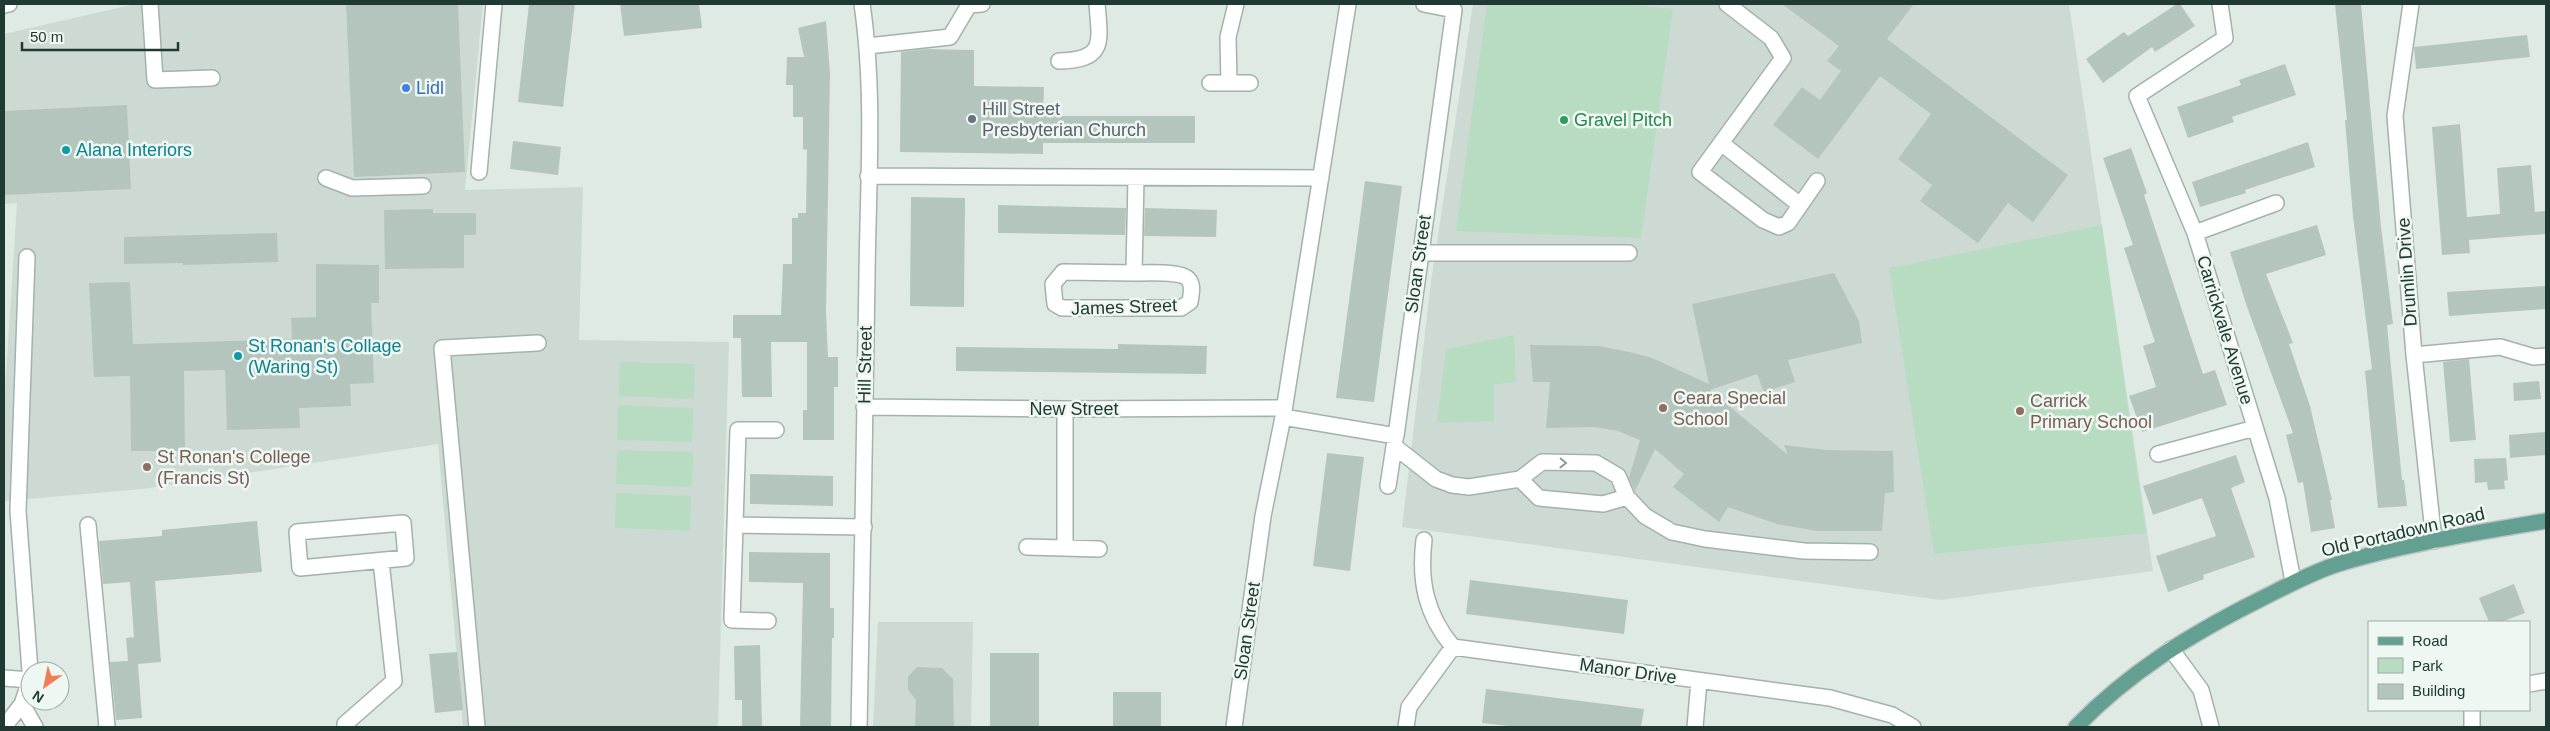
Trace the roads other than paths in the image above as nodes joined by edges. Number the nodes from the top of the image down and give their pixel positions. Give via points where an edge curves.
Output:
1 (150, 4) edge
2 (494, 4) edge
3 (862, 4) edge
4 (982, 4) edge
5 (1097, 4) edge
6 (1236, 4) edge
7 (1348, 4) edge
8 (1424, 4) edge
9 (1727, 4) edge
10 (2220, 4) edge
11 (2411, 4) edge
12 (868, 46) junction
13 (1059, 61) dead end
14 (212, 78) dead end
15 (1210, 83) dead end
16 (1229, 83) junction
17 (1250, 83) dead end
18 (1721, 143) junction
19 (479, 172) dead end
20 (868, 176) junction
21 (326, 178) dead end
22 (1136, 178) junction
23 (1320, 178) junction
24 (1817, 181) dead end
25 (422, 186) dead end
26 (2276, 203) dead end
27 (1800, 205) junction
28 (2195, 233) junction
29 (1420, 253) junction
30 (1629, 253) dead end
31 (27, 257) dead end
32 (1134, 273) junction
33 (538, 343) dead end
34 (2414, 356) junction
35 (2546, 356) edge
36 (864, 407) junction
37 (1065, 410) junction
38 (1283, 412) junction
39 (2255, 428) junction
40 (776, 430) dead end
41 (1395, 441) junction
42 (2158, 454) dead end
43 (1520, 479) junction
44 (1388, 486) dead end
45 (1627, 497) junction
46 (2546, 520) edge
47 (88, 525) dead end
48 (735, 525) junction
49 (864, 527) junction
50 (1424, 540) dead end
51 (2434, 541) junction
52 (1027, 547) dead end
53 (1065, 548) junction
54 (1099, 549) dead end
55 (1870, 552) dead end
56 (381, 561) junction
57 (2293, 581) junction
58 (768, 621) dead end
59 (1453, 647) junction
60 (2171, 649) junction
61 (29, 661) edge
62 (4, 678) edge
63 (20, 679) edge
64 (1699, 681) junction
65 (2546, 681) edge
66 (2530, 684) edge
67 (20, 699) edge
68 (2472, 711) edge
69 (11, 716) edge
70 (35, 727) edge
71 (107, 727) edge
72 (345, 727) edge
73 (478, 727) edge
74 (859, 727) edge
75 (1234, 727) edge
76 (1406, 727) edge
77 (1695, 727) edge
78 (1913, 727) edge
79 (2076, 727) edge
80 (2211, 727) edge
81 (2472, 727) edge

1 - 14 street via 155,80
2 - 19 street
3 - 12 street, Hill Street
4 - 12 street via 969,5 950,37
5 - 13 street via 1099,39 1092,54 1080,60
6 - 16 street via 1228,37
7 - 23 street, Sloan Street
8 - 29 street, Sloan Street via 1454,10
9 - 18 street via 1772,38 1782,58
10 - 28 street, Carrickvale Avenue via 2225,38 2137,96
11 - 34 street, Drumlin Drive via 2395,116
12 - 20 street, Hill Street
15 - 16 street
16 - 17 street
18 - 27 street
18 - 27 street via 1700,172 1763,220 1779,227 1788,223
20 - 22 street
20 - 36 street, Hill Street
21 - 25 street via 352,188
22 - 23 street
22 - 32 street, James Street
23 - 38 street, Sloan Street
24 - 27 street
26 - 28 street, Carrickvale Avenue
28 - 39 street, Carrickvale Avenue
29 - 30 street
29 - 41 street, Sloan Street
31 - 61 street via 18,511
32 - 32 street, James Street via 1182,275 1189,279 1192,288 1190,302 1181,308 1062,308 1055,304 1053,284 1063,272
33 - 73 street via 442,348
34 - 35 street via 2500,347 2534,357
34 - 51 street, Drumlin Drive
36 - 37 street, New Street
36 - 49 street, Hill Street
37 - 38 street, New Street
37 - 53 street
38 - 41 street
38 - 75 street, Sloan Street via 1263,516
39 - 42 street, Carrickvale Avenue
39 - 57 street, Carrickvale Avenue via 2277,498
40 - 48 street via 738,430
41 - 43 street via 1436,479 1452,485 1469,487
41 - 44 street, Sloan Street
43 - 45 street via 1539,498 1604,504
43 -> 45 street via 1542,462 1596,463 1618,476
45 - 55 street via 1645,516 1672,532 1804,551
46 - 51 main road, Old Portadown Road
47 - 71 street
48 - 49 street
48 - 58 street via 732,620
49 - 74 street, Hill Street
50 - 59 street via 1421,569 1431,612
51 - 57 main road, Old Portadown Road via 2345,562
52 - 53 street
53 - 54 street
56 - 56 street via 406,558 403,523 297,532 300,568
56 - 72 street via 394,681
57 - 60 main road, Old Portadown Road
59 - 64 street, Manor Drive
59 - 76 street via 1409,707
60 - 79 main road, Old Portadown Road via 2144,666
60 - 80 street via 2200,690
62 - 63 street
64 - 77 street
64 - 78 street, Manor Drive via 1830,698 1892,715
65 - 66 street
67 - 69 street
68 - 81 street
69 - 70 street

